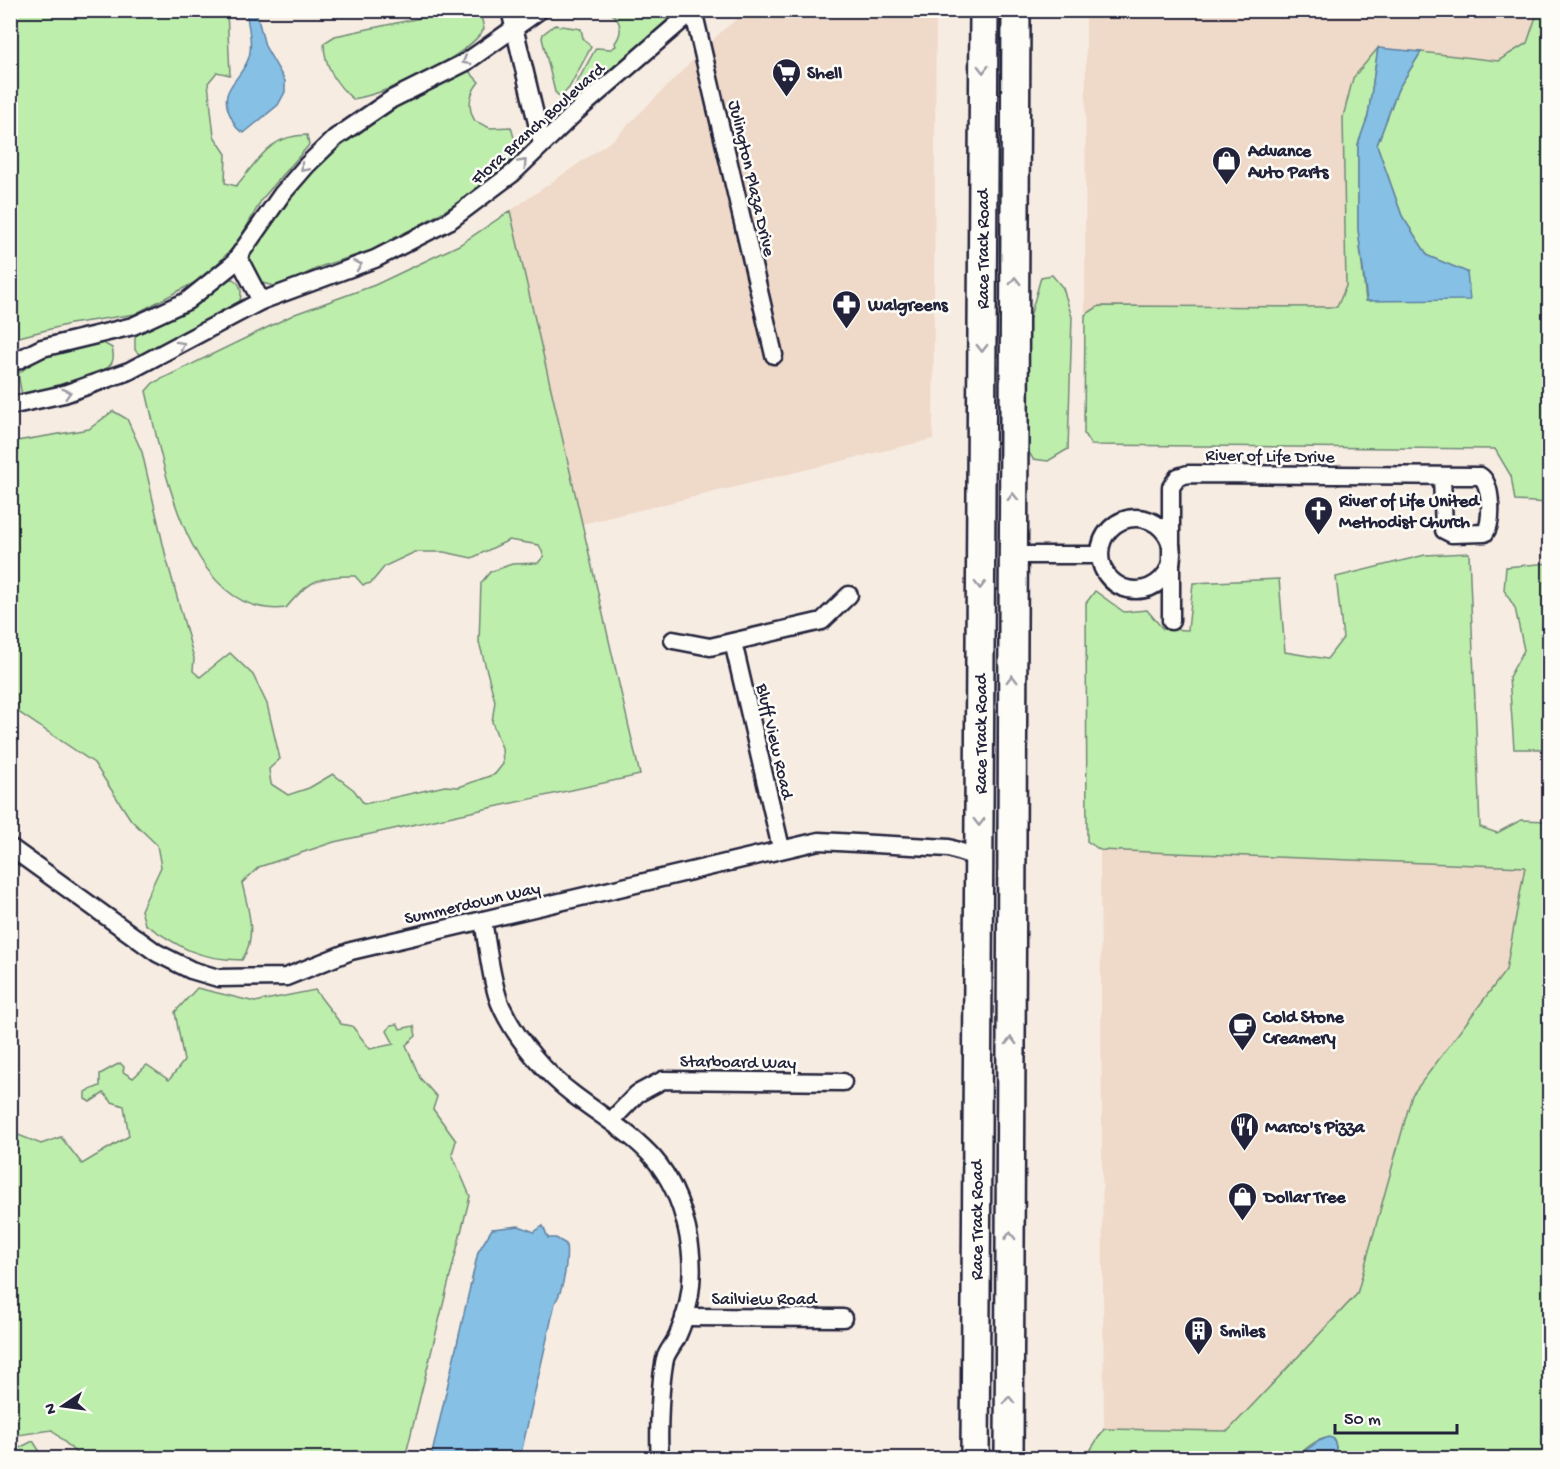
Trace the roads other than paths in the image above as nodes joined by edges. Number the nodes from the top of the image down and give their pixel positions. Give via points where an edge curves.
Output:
1 (510, 10) edge
2 (540, 10) edge
3 (984, 10) edge
4 (1016, 10) edge
5 (694, 11) edge
6 (515, 29) junction
7 (542, 144) junction
8 (238, 257) junction
9 (261, 301) junction
10 (774, 355) dead end
11 (10, 364) edge
12 (10, 406) edge
13 (1442, 476) dead end
14 (1172, 554) junction
15 (1013, 555) junction
16 (1099, 555) junction
17 (980, 556) junction
18 (849, 595) dead end
19 (1171, 621) dead end
20 (673, 640) dead end
21 (733, 642) junction
22 (10, 847) edge
23 (781, 848) junction
24 (979, 858) junction
25 (483, 920) junction
26 (843, 1082) dead end
27 (611, 1121) junction
28 (976, 1295) junction
29 (1010, 1295) junction
30 (684, 1317) junction
31 (843, 1318) dead end
32 (660, 1458) edge
33 (975, 1458) edge
34 (1009, 1458) edge

1 - 6 street
2 - 6 street
3 -> 17 main road, Race Track Road
15 -> 4 main road, Race Track Road
5 - 7 street, Flora Branch Boulevard
5 - 10 street, Julington Plaza Drive
6 - 7 street
6 -> 8 street via 466,62 392,99 335,138 282,194
9 -> 7 street, Flora Branch Boulevard via 415,240 482,199
8 - 9 street
8 - 11 street via 213,283 161,315 126,328 42,348
12 -> 9 street, Flora Branch Boulevard via 64,394 129,371
13 - 14 street, River of Life Drive via 1184,474 1171,487
14 - 16 street, River of Life Drive via 1162,528 1142,519 1126,520 1111,528 1101,542
14 - 16 street, River of Life Drive via 1163,580 1151,588 1134,590 1118,586 1107,577
14 - 19 street, River of Life Drive
15 - 16 street
15 - 17 main road
29 -> 15 main road, Race Track Road
17 -> 24 main road, Race Track Road
18 - 21 street via 822,621
20 - 21 street via 710,647
21 - 23 street, Bluff View Road
22 - 25 street, Summerdown Way via 157,953 218,978 286,977 351,951
23 - 24 street, Summerdown Way via 819,841 950,848
23 - 25 street, Summerdown Way
24 - 28 main road, Race Track Road
25 - 27 street via 501,1007 524,1043 555,1079
26 - 27 street, Starboard Way via 663,1080 637,1094
27 - 30 street via 632,1135 668,1175 687,1228 692,1272
28 - 29 main road
28 - 33 main road, Race Track Road
34 -> 29 main road, Race Track Road
30 - 31 street, Sailview Road
30 - 32 street via 666,1358

